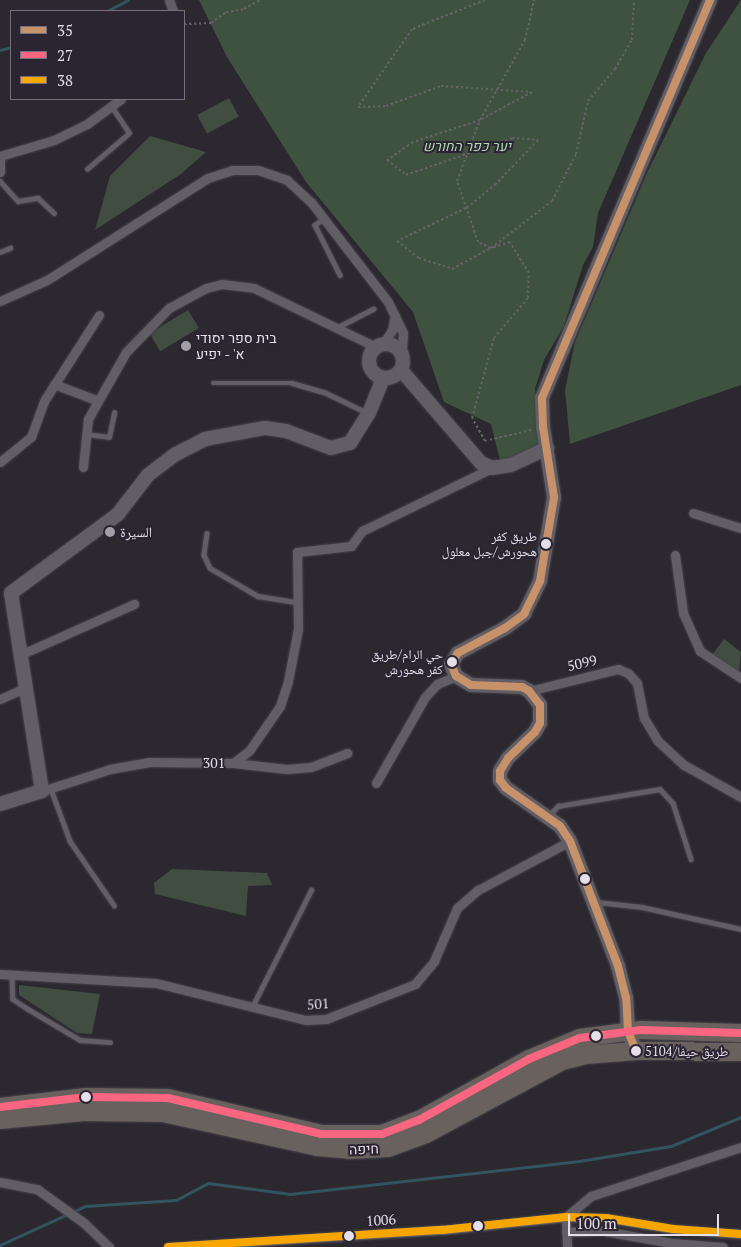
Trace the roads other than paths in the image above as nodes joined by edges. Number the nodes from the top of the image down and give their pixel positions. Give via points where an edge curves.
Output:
1 (710, 0) edge
2 (120, 100) edge
3 (111, 106) junction
4 (0, 156) edge
5 (0, 160) edge
6 (87, 169) dead end
7 (0, 172) edge
8 (0, 181) edge
9 (54, 213) dead end
10 (324, 218) junction
11 (10, 248) dead end
12 (0, 252) edge
13 (340, 275) dead end
14 (0, 301) edge
15 (373, 309) dead end
16 (395, 314) junction
17 (99, 315) dead end
18 (336, 328) junction
19 (379, 345) junction
20 (402, 354) junction
21 (400, 370) junction
22 (383, 378) junction
23 (213, 383) dead end
24 (54, 384) junction
25 (96, 400) junction
26 (114, 413) dead end
27 (369, 414) junction
28 (86, 434) junction
29 (547, 448) junction
30 (0, 462) edge
31 (83, 467) dead end
32 (492, 468) junction
33 (692, 513) dead end
34 (741, 528) edge
35 (207, 534) dead end
36 (675, 555) dead end
37 (5, 594) edge
38 (297, 602) junction
39 (134, 604) dead end
40 (22, 654) junction
41 (456, 676) junction
42 (741, 678) edge
43 (27, 687) junction
44 (529, 691) junction
45 (0, 700) edge
46 (347, 753) dead end
47 (233, 763) junction
48 (376, 783) dead end
49 (46, 789) junction
50 (741, 797) edge
51 (0, 804) edge
52 (548, 816) junction
53 (570, 841) junction
54 (691, 859) dead end
55 (311, 890) dead end
56 (594, 902) junction
57 (114, 905) dead end
58 (741, 929) edge
59 (0, 974) edge
60 (12, 976) junction
61 (253, 1005) junction
62 (634, 1030) junction
63 (741, 1033) edge
64 (110, 1042) dead end
65 (636, 1051) junction
66 (741, 1052) edge
67 (0, 1107) edge
68 (0, 1120) edge
69 (741, 1147) edge
70 (0, 1182) edge
71 (566, 1217) junction
72 (566, 1232) junction
73 (741, 1234) edge
74 (245, 1245) edge
75 (110, 1247) edge
76 (168, 1247) edge
77 (567, 1247) edge
78 (723, 1247) edge

1 - 29 street via 542,398
2 - 3 street
3 - 4 street via 87,124 54,140
3 - 6 lane via 129,133
5 - 7 street
8 - 9 lane via 18,201 38,198
10 - 13 lane via 316,226
10 - 14 street via 294,185 277,175 258,170 221,172 47,280
10 - 16 street
11 - 12 lane
15 - 18 lane
16 - 19 street via 392,330
16 - 20 street via 403,333
17 - 24 street
18 - 19 street
18 - 25 street via 254,288 222,284 206,288 169,308 140,334
19 - 20 street via 396,346
19 - 22 street via 370,354 369,365
20 - 21 street
21 - 22 street via 393,377
21 - 32 street via 420,388 472,454
22 - 27 street
23 - 27 lane via 292,382 326,393
24 - 25 street
24 - 30 street via 31,437
25 - 28 street
26 - 28 lane via 109,437
27 - 37 street via 359,432 342,447 332,448 286,431 265,428 205,439 176,454 148,475 118,514
28 - 31 street
29 - 32 street via 511,465
29 - 41 street via 554,497 540,581 524,614 452,657
32 - 38 street, 301 via 362,531 352,546 297,552
33 - 34 street
35 - 38 lane via 204,555 210,568 258,596
36 - 42 street via 683,613 700,651
37 - 40 street
38 - 47 street, 301 via 298,629 280,706 249,751
39 - 40 street
40 - 43 street
41 - 44 street via 471,685 522,687
41 - 48 street via 437,684 425,697
43 - 45 street
43 - 49 street
44 - 50 street, 5099 via 618,669 628,672 637,683 644,718 658,741 684,765
44 - 52 street via 540,705 540,723 508,758 500,771 500,780 506,788
46 - 47 street via 319,765 287,769
47 - 49 street, 301 via 149,762 110,769
49 - 51 street, 301
49 - 57 lane via 70,841
52 - 53 street
52 - 54 lane via 558,806 660,788 673,803
53 - 56 street
53 - 61 street, 501 via 478,890 457,908 434,962 415,984 326,1019 306,1020
55 - 61 lane
56 - 58 lane via 642,907
56 - 62 street
59 - 60 street, 501
60 - 61 street, 501 via 156,982
60 - 64 lane via 13,999 80,1040
62 - 63 highway, חיפה
62 - 65 street
62 - 67 highway, חיפה via 580,1038 556,1046 419,1120 382,1134 321,1134 168,1098 86,1097
65 - 66 highway, חיפה
65 - 68 highway, חיפה via 586,1055 562,1061 426,1134 388,1148 350,1150 317,1147 163,1113 84,1112
69 - 71 street via 591,1196
70 - 75 street via 37,1189 84,1223
71 - 72 street
71 - 73 street, 1006 via 606,1218 673,1229
71 - 74 street, 1006
72 - 77 street
72 - 78 street via 604,1231 672,1243
74 - 76 street, 1006

